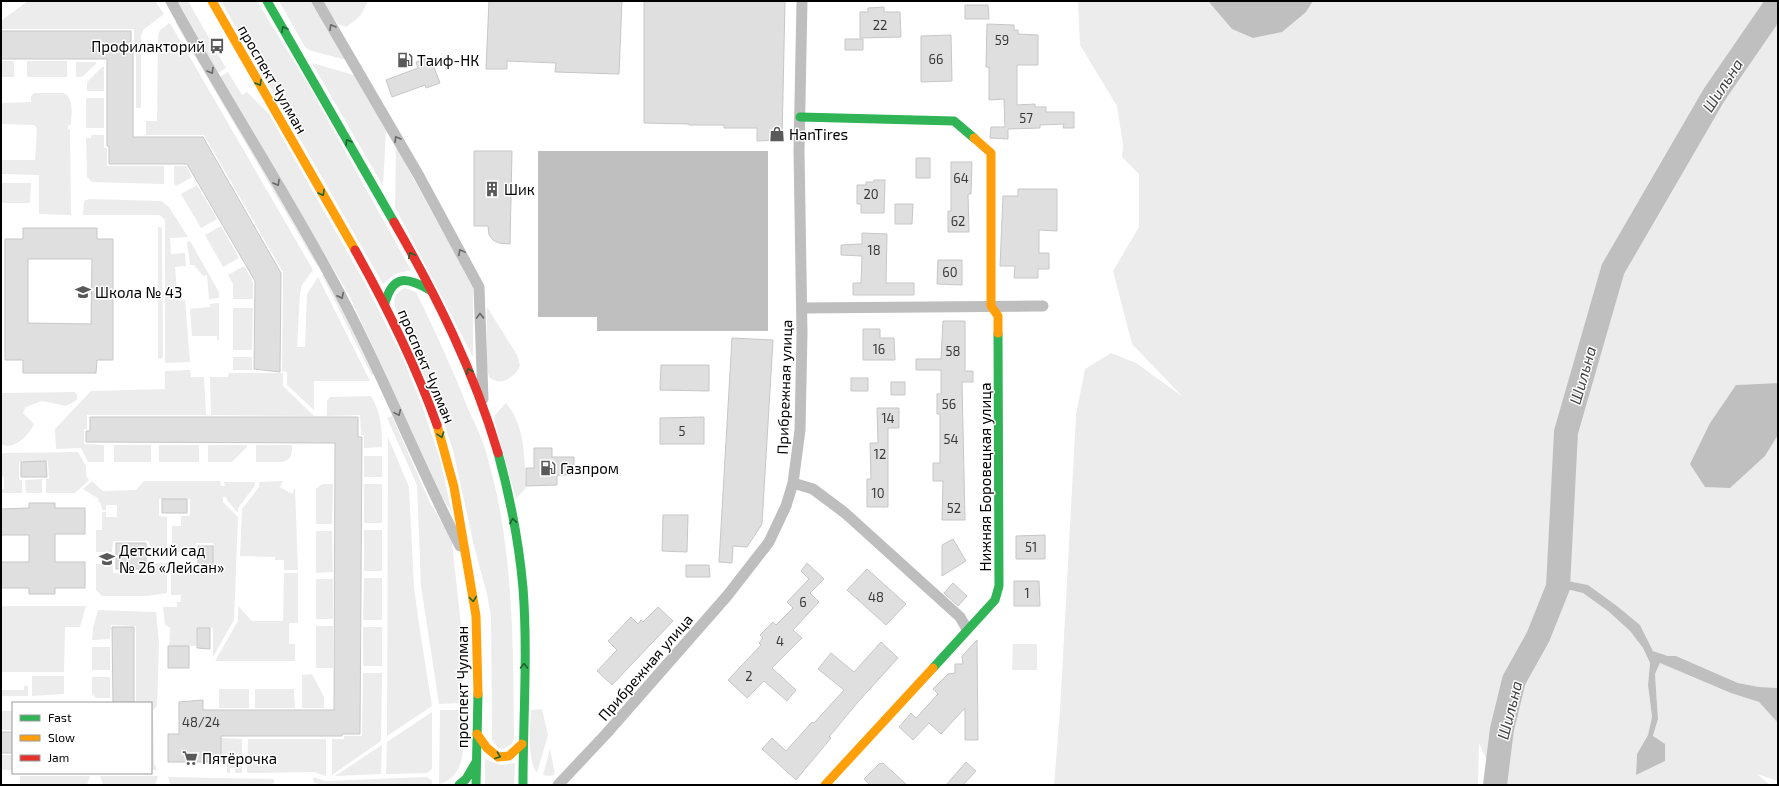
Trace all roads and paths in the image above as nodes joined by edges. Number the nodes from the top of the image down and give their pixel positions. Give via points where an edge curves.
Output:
1 (171, 1) edge
2 (212, 1) edge
3 (267, 1) edge
4 (316, 1) edge
5 (802, 1) edge
6 (800, 117) junction
7 (430, 290) junction
8 (385, 303) junction
9 (991, 306) junction
10 (1043, 306) dead end
11 (802, 308) junction
12 (484, 411) junction
13 (793, 483) junction
14 (468, 560) junction
15 (967, 629) junction
16 (478, 734) junction
17 (522, 744) junction
18 (476, 762) junction
19 (459, 785) edge
20 (476, 785) edge
21 (523, 785) edge
22 (558, 785) edge
23 (825, 785) edge

1 -> 14 street via 340,294
2 -> 8 main road, проспект Чулман
7 -> 3 main road
12 -> 4 street via 479,287 419,176
5 - 6 street, Прибрежная улица
6 - 9 main road, Нижняя Боровецкая улица via 954,121 991,152
6 - 11 street, Прибрежная улица
7 - 8 main road via 410,279 401,281 393,285 387,293
12 -> 7 main road via 460,349
8 -> 14 main road, проспект Чулман via 408,351 437,424 453,479
9 - 10 street
9 - 11 street
9 - 15 main road, Нижняя Боровецкая улица via 998,316 999,586 995,600
11 - 13 street, Прибрежная улица via 800,430
17 -> 12 main road via 525,638 520,560 499,461
13 - 15 street via 813,489 845,513 960,617
13 - 22 street, Прибрежная улица via 778,526 727,596
14 -> 16 main road, проспект Чулман via 476,616
15 - 23 main road, Нижняя Боровецкая улица
16 -> 17 main road via 490,752 497,757 510,756 517,752
16 - 18 main road, проспект Чулман
17 - 21 main road
18 - 19 main road via 466,779
18 - 20 main road, проспект Чулман

